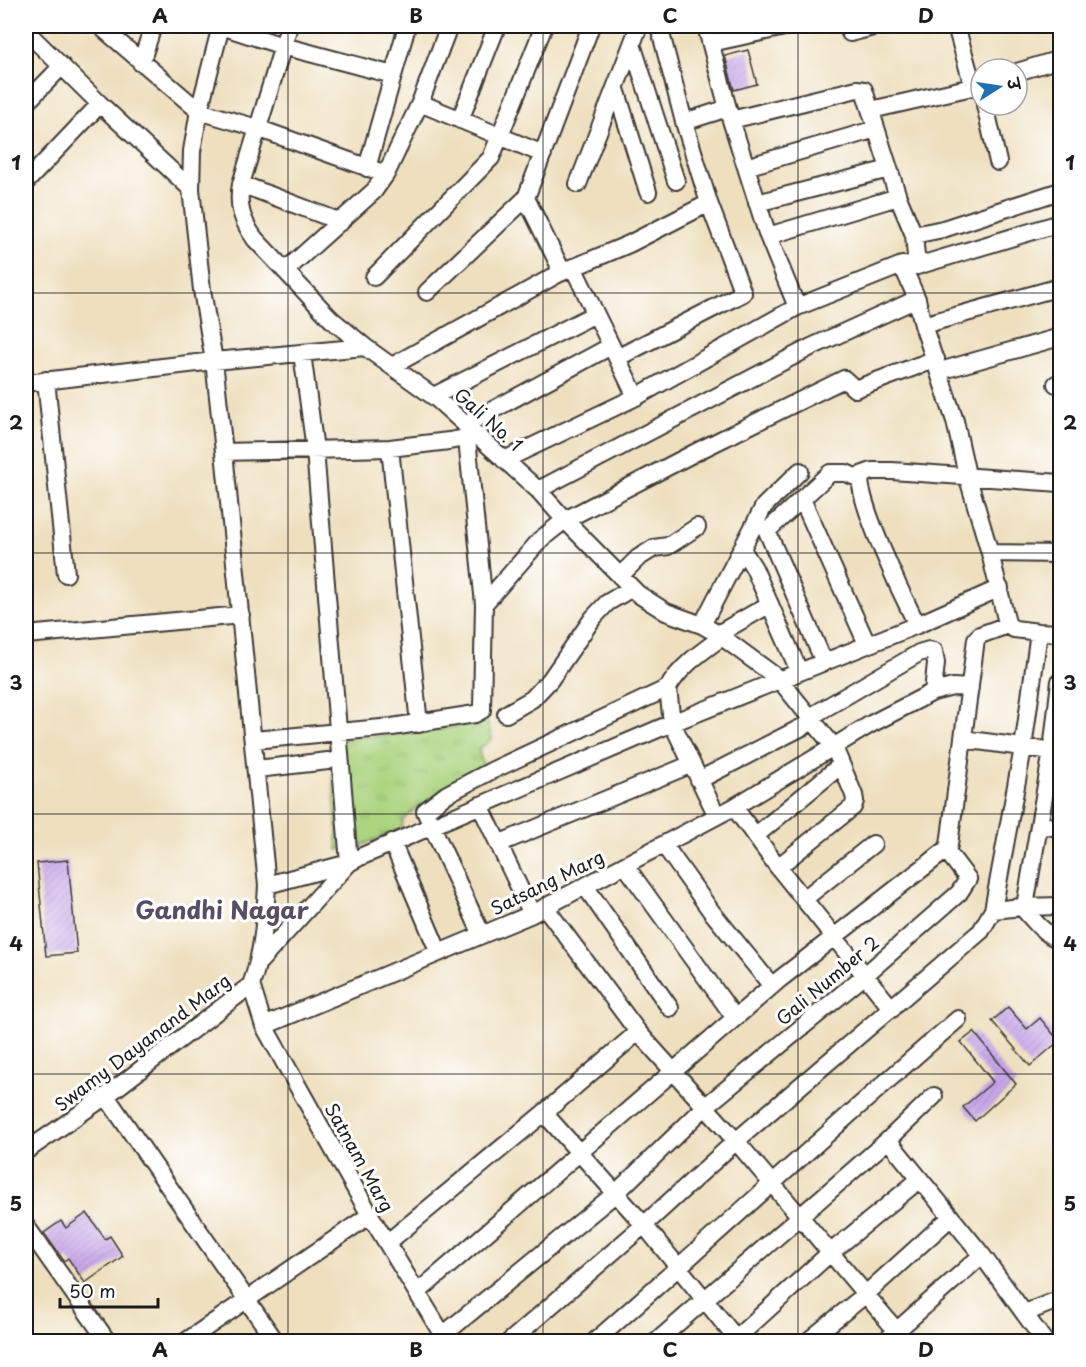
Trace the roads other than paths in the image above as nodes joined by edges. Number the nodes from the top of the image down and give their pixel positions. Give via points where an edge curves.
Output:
1 (100, 26) edge
2 (153, 26) edge
3 (221, 26) edge
4 (289, 26) edge
5 (406, 26) edge
6 (449, 26) edge
7 (497, 26) edge
8 (544, 26) edge
9 (591, 26) edge
10 (639, 26) edge
11 (659, 26) edge
12 (706, 26) edge
13 (789, 26) edge
14 (877, 26) edge
15 (956, 26) edge
16 (26, 31) edge
17 (850, 33) dead end
18 (711, 43) junction
19 (632, 44) junction
20 (283, 46) junction
21 (969, 59) edge
22 (1060, 59) edge
23 (141, 63) junction
24 (62, 66) junction
25 (1029, 68) edge
26 (393, 75) junction
27 (969, 87) edge
28 (616, 88) junction
29 (26, 103) edge
30 (420, 103) junction
31 (100, 104) junction
32 (871, 110) junction
33 (199, 111) junction
34 (730, 114) junction
35 (988, 117) edge
36 (460, 120) junction
37 (684, 122) junction
38 (257, 128) junction
39 (876, 129) junction
40 (501, 137) junction
41 (543, 154) junction
42 (998, 162) dead end
43 (746, 166) junction
44 (367, 168) junction
45 (889, 168) junction
46 (386, 174) junction
47 (676, 181) dead end
48 (26, 182) edge
49 (241, 184) junction
50 (578, 184) dead end
51 (191, 189) junction
52 (1060, 191) edge
53 (648, 192) dead end
54 (898, 197) junction
55 (526, 198) junction
56 (709, 203) junction
57 (757, 203) junction
58 (341, 222) junction
59 (1060, 223) edge
60 (914, 235) junction
61 (768, 236) junction
62 (910, 265) junction
63 (285, 271) junction
64 (565, 271) junction
65 (374, 277) dead end
66 (1060, 287) edge
67 (427, 292) dead end
68 (917, 299) junction
69 (797, 307) junction
70 (596, 314) junction
71 (923, 325) junction
72 (1060, 337) edge
73 (365, 347) junction
74 (212, 350) junction
75 (614, 352) junction
76 (302, 353) junction
77 (938, 365) junction
78 (392, 366) junction
79 (46, 380) junction
80 (26, 383) edge
81 (434, 396) junction
82 (636, 397) junction
83 (469, 433) junction
84 (390, 448) junction
85 (315, 450) junction
86 (225, 452) junction
87 (504, 460) junction
88 (800, 471) dead end
89 (967, 476) junction
90 (860, 479) junction
91 (1060, 483) edge
92 (538, 490) junction
93 (802, 499) junction
94 (565, 520) junction
95 (697, 527) dead end
96 (742, 549) junction
97 (990, 553) junction
98 (1060, 554) edge
99 (66, 574) dead end
100 (620, 576) junction
101 (632, 588) junction
102 (1000, 588) junction
103 (484, 604) junction
104 (771, 604) junction
105 (241, 615) junction
106 (1007, 624) junction
107 (702, 625) junction
108 (916, 625) junction
109 (1039, 632) junction
110 (1060, 633) edge
111 (26, 635) edge
112 (720, 635) junction
113 (867, 644) junction
114 (824, 662) junction
115 (799, 671) junction
116 (780, 679) junction
117 (1060, 681) edge
118 (668, 687) junction
119 (970, 688) junction
120 (933, 692) junction
121 (506, 714) dead end
122 (812, 719) junction
123 (672, 723) junction
124 (419, 724) junction
125 (337, 732) junction
126 (963, 739) junction
127 (254, 740) junction
128 (834, 747) junction
129 (1023, 748) junction
130 (1056, 752) edge
131 (328, 761) dead end
132 (692, 764) junction
133 (841, 765) junction
134 (257, 769) junction
135 (699, 780) junction
136 (480, 805) junction
137 (734, 807) junction
138 (717, 816) junction
139 (430, 826) junction
140 (755, 837) junction
141 (392, 842) junction
142 (498, 844) junction
143 (664, 844) junction
144 (873, 844) dead end
145 (946, 850) junction
146 (349, 863) junction
147 (625, 865) junction
148 (778, 867) junction
149 (267, 885) junction
150 (585, 886) junction
151 (804, 898) junction
152 (1024, 906) junction
153 (1060, 906) edge
154 (538, 910) junction
155 (993, 910) junction
156 (482, 935) junction
157 (834, 937) junction
158 (1060, 940) edge
159 (439, 953) junction
160 (260, 961) junction
161 (864, 976) junction
162 (251, 985) junction
163 (772, 986) junction
164 (670, 1008) dead end
165 (892, 1009) junction
166 (735, 1018) junction
167 (958, 1019) dead end
168 (264, 1026) junction
169 (638, 1032) junction
170 (674, 1072) junction
171 (106, 1096) junction
172 (934, 1096) dead end
173 (706, 1106) junction
174 (544, 1113) junction
175 (888, 1140) junction
176 (736, 1141) junction
177 (26, 1150) edge
178 (579, 1152) junction
179 (920, 1179) junction
180 (772, 1183) junction
181 (616, 1193) junction
182 (370, 1215) junction
183 (799, 1216) junction
184 (950, 1218) junction
185 (645, 1225) junction
186 (26, 1226) edge
187 (387, 1243) junction
188 (830, 1253) junction
189 (982, 1255) junction
190 (679, 1268) junction
191 (417, 1293) junction
192 (866, 1294) junction
193 (705, 1298) junction
194 (246, 1299) junction
195 (1060, 1299) edge
196 (1025, 1313) junction
197 (902, 1336) edge
198 (445, 1338) edge
199 (736, 1340) edge
200 (108, 1341) edge
201 (185, 1341) edge
202 (276, 1341) edge
203 (509, 1341) edge
204 (594, 1341) edge
205 (656, 1341) edge
206 (807, 1341) edge
207 (884, 1341) edge
208 (1045, 1341) edge

1 - 23 street
2 - 23 street
3 - 20 street
3 - 33 street
4 - 20 street
5 - 26 street
6 - 30 street
7 - 36 street
8 - 40 street
9 - 41 street
10 - 19 street
11 - 37 street
12 - 18 street
13 - 18 street
14 - 17 street
15 - 21 street
16 - 24 street
18 - 34 street
19 - 28 street
19 - 47 street
20 - 26 street
20 - 38 street
22 - 25 street
23 - 33 street
24 - 29 street
24 - 31 street
26 - 44 street
27 - 32 street
28 - 50 street
28 - 53 street
30 - 36 street
30 - 46 street
31 - 48 street
31 - 51 street
32 - 34 street via 861,89
32 - 39 street
33 - 38 street
33 - 51 street
34 - 37 street
34 - 43 street
35 - 42 street
36 - 40 street
37 - 56 street
38 - 44 street
38 - 49 street
39 - 43 street
39 - 45 street
40 - 41 street
40 - 65 street via 481,170
41 - 55 street
43 - 57 street
44 - 46 street
45 - 54 street
45 - 57 street
46 - 58 street
49 - 58 street
49 - 63 street, Gali No. 1 via 238,207 244,224
51 - 74 street
52 - 60 street
54 - 60 street
54 - 61 street
55 - 64 street
55 - 67 street
56 - 64 street
56 - 75 street via 743,293
57 - 61 street
58 - 63 street
59 - 62 street
60 - 62 street
61 - 69 street
62 - 68 street
62 - 69 street
63 - 73 street, Gali No. 1 via 331,319
64 - 70 street
64 - 78 street
66 - 71 street
68 - 71 street
68 - 92 street via 811,347
69 - 82 street
70 - 75 street
70 - 81 street
71 - 77 street
72 - 77 street
73 - 76 street
73 - 78 street, Gali No. 1
74 - 76 street
74 - 79 street
74 - 86 street
75 - 82 street
75 - 83 street
76 - 85 street
77 - 89 street
77 - 94 street via 855,389 843,379
78 - 81 street, Gali No. 1
79 - 80 street
79 - 99 street
81 - 83 street, Gali No. 1
82 - 87 street
83 - 84 street
83 - 87 street, Gali No. 1
83 - 103 street
84 - 85 street
84 - 124 street
85 - 86 street
85 - 125 street
86 - 105 street
87 - 92 street, Gali No. 1
88 - 96 street via 764,506
89 - 90 street via 872,471
89 - 91 street
89 - 97 street
90 - 93 street via 846,473 830,473
90 - 108 street via 878,539
92 - 94 street, Gali No. 1
93 - 113 street
93 - 114 street via 767,531
94 - 100 street, Gali No. 1
94 - 103 street via 541,539
95 - 100 street via 668,546 654,548 638,558
96 - 104 street
96 - 107 street
97 - 98 street
97 - 102 street
100 - 101 street, Gali No. 1
101 - 107 street, Gali No. 1 via 659,609
101 - 121 street via 607,603 593,618 532,699
102 - 106 street
102 - 108 street
103 - 124 street via 482,710
104 - 112 street
104 - 115 street
105 - 111 street
105 - 127 street
106 - 109 street via 1014,629
106 - 119 street via 977,637
107 - 112 street, Gali No. 1
108 - 113 street
109 - 110 street
109 - 129 street
112 - 116 street, Gali No. 1
112 - 118 street
113 - 114 street
114 - 115 street
115 - 116 street
116 - 122 street, Gali No. 1
116 - 123 street
117 - 130 street
118 - 123 street
118 - 139 street via 447,794 425,811
119 - 120 street, Satsang Marg
119 - 126 street
120 - 122 street via 936,663 934,651 929,650
120 - 128 street, Satsang Marg
122 - 128 street, Gali No. 1
122 - 135 street
123 - 132 street
123 - 136 street
124 - 125 street
125 - 127 street
125 - 146 street
126 - 129 street
126 - 145 street
127 - 134 street
128 - 133 street, Gali No. 1
128 - 137 street, Satsang Marg
129 - 130 street
129 - 155 street
130 - 152 street
131 - 134 street
132 - 135 street
132 - 142 street
133 - 140 street
133 - 148 street, Gali No. 1 via 854,795 853,807
134 - 149 street
135 - 138 street
136 - 139 street
136 - 142 street
137 - 138 street, Satsang Marg
137 - 140 street
138 - 143 street, Satsang Marg
139 - 141 street
139 - 156 street
140 - 148 street
141 - 146 street
141 - 159 street
142 - 154 street
143 - 147 street, Satsang Marg
143 - 163 street via 711,911
144 - 151 street
145 - 157 street
145 - 161 street, Gali Number 2 via 968,879 959,893
146 - 149 street
146 - 160 street
147 - 150 street, Satsang Marg
147 - 166 street
148 - 151 street
149 - 160 street
150 - 154 street, Satsang Marg
150 - 164 street
151 - 157 street
152 - 153 street
152 - 155 street
152 - 158 street via 1040,928
154 - 156 street, Satsang Marg
154 - 169 street
155 - 165 street via 973,939
156 - 159 street, Satsang Marg
157 - 161 street
157 - 163 street
159 - 168 street, Satsang Marg
160 - 162 street
161 - 165 street
161 - 173 street, Gali Number 2
162 - 168 street, Satnam Marg
162 - 171 street, Swamy Dayanand Marg
163 - 166 street
165 - 176 street
166 - 170 street
167 - 180 street
168 - 182 street, Satnam Marg
169 - 170 street
169 - 174 street
170 - 173 street
170 - 178 street
171 - 177 street, Swamy Dayanand Marg
171 - 194 street
172 - 175 street
173 - 176 street
173 - 181 street, Gali Number 2
174 - 178 street
174 - 187 street
175 - 179 street
175 - 183 street
176 - 180 street
176 - 185 street
178 - 181 street
178 - 191 street
179 - 184 street
179 - 188 street
180 - 183 street
180 - 190 street
181 - 185 street
181 - 198 street, Gali Number 2
182 - 187 street, Satnam Marg
182 - 194 street
183 - 188 street
183 - 193 street
184 - 189 street
184 - 192 street
185 - 190 street
185 - 203 street
186 - 200 street
187 - 191 street, Satnam Marg
188 - 192 street
188 - 199 street
189 - 196 street
189 - 197 street
190 - 193 street
190 - 204 street
191 - 198 street, Satnam Marg
192 - 197 street
192 - 206 street
193 - 199 street
193 - 205 street
194 - 201 street
194 - 202 street
195 - 196 street
196 - 208 street
197 - 207 street

